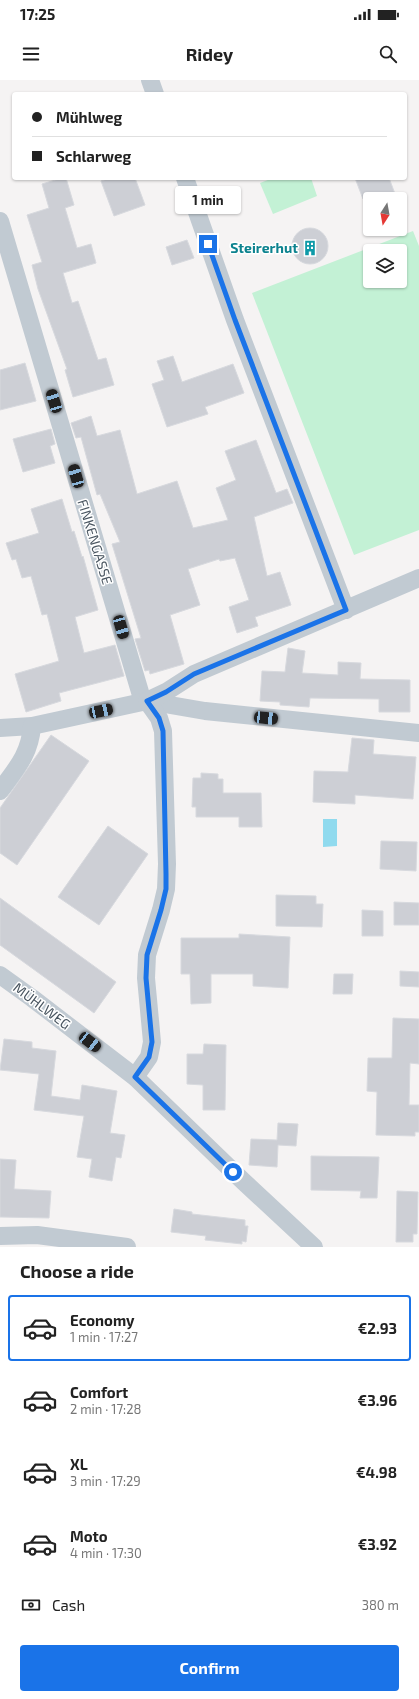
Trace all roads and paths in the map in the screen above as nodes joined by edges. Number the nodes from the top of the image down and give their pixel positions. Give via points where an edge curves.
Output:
1 (150, 80) edge
2 (154, 92) edge
3 (186, 180) edge
4 (0, 221) edge
5 (419, 578) edge
6 (346, 610) junction
7 (145, 701) junction
8 (32, 726) junction
9 (0, 728) edge
10 (419, 733) edge
11 (0, 791) edge
12 (0, 974) edge
13 (135, 1077) junction
14 (0, 1236) edge
15 (127, 1247) edge
16 (314, 1247) edge

1 - 2 street
3 - 6 street via 238,327
4 - 7 street, FINKENGASSE
5 - 6 street
6 - 7 street via 194,674 166,692
7 - 8 street
7 - 10 street via 205,712
7 - 13 street, FINKENGASSE via 159,718 163,731 166,889 147,955 146,978 152,1042 149,1057
8 - 9 street
8 - 11 street via 24,758
12 - 13 street, MÜHLWEG
13 - 16 street, MÜHLWEG
14 - 15 street via 37,1235

